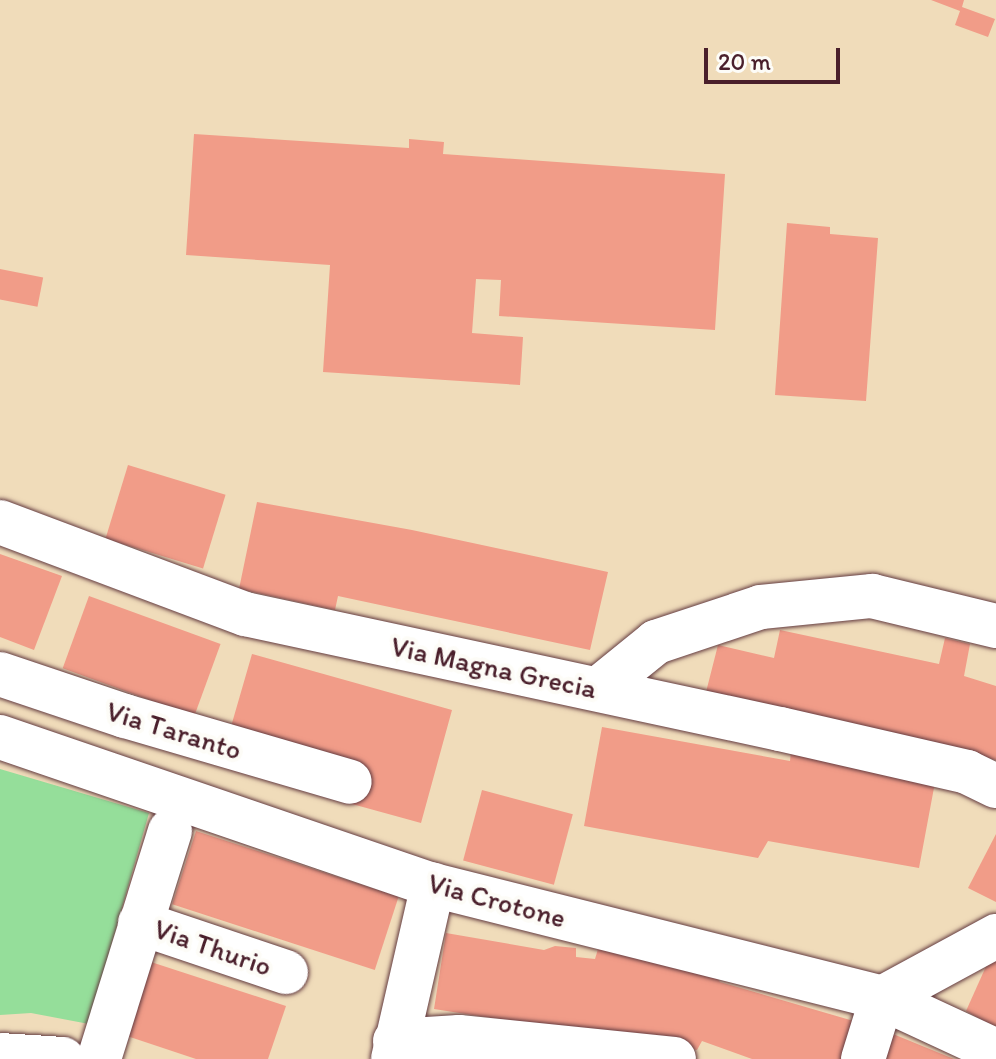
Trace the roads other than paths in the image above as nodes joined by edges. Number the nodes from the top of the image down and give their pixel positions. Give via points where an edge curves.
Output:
1 (0, 522) edge
2 (996, 626) edge
3 (0, 674) edge
4 (598, 689) junction
5 (0, 737) edge
6 (350, 782) dead end
7 (996, 786) edge
8 (170, 831) dead end
9 (433, 885) junction
10 (140, 923) junction
11 (996, 936) edge
12 (286, 972) dead end
13 (882, 998) junction
14 (394, 1050) edge
15 (996, 1051) edge
16 (0, 1055) edge
17 (63, 1059) edge
18 (99, 1059) edge
19 (674, 1059) edge
20 (863, 1059) edge

1 - 4 street, Via Magna Grecia via 245,614
2 - 4 street via 872,596 761,607 656,642
3 - 6 street, Via Taranto
4 - 7 street, Via Magna Grecia via 967,772
5 - 9 street, Via Crotone
8 - 10 street
9 - 13 street, Via Crotone
9 - 14 street
10 - 12 street, Via Thurio
10 - 18 street
11 - 13 street
13 - 15 street, Via Crotone
13 - 20 street
14 - 19 street via 459,1037
16 - 17 street

